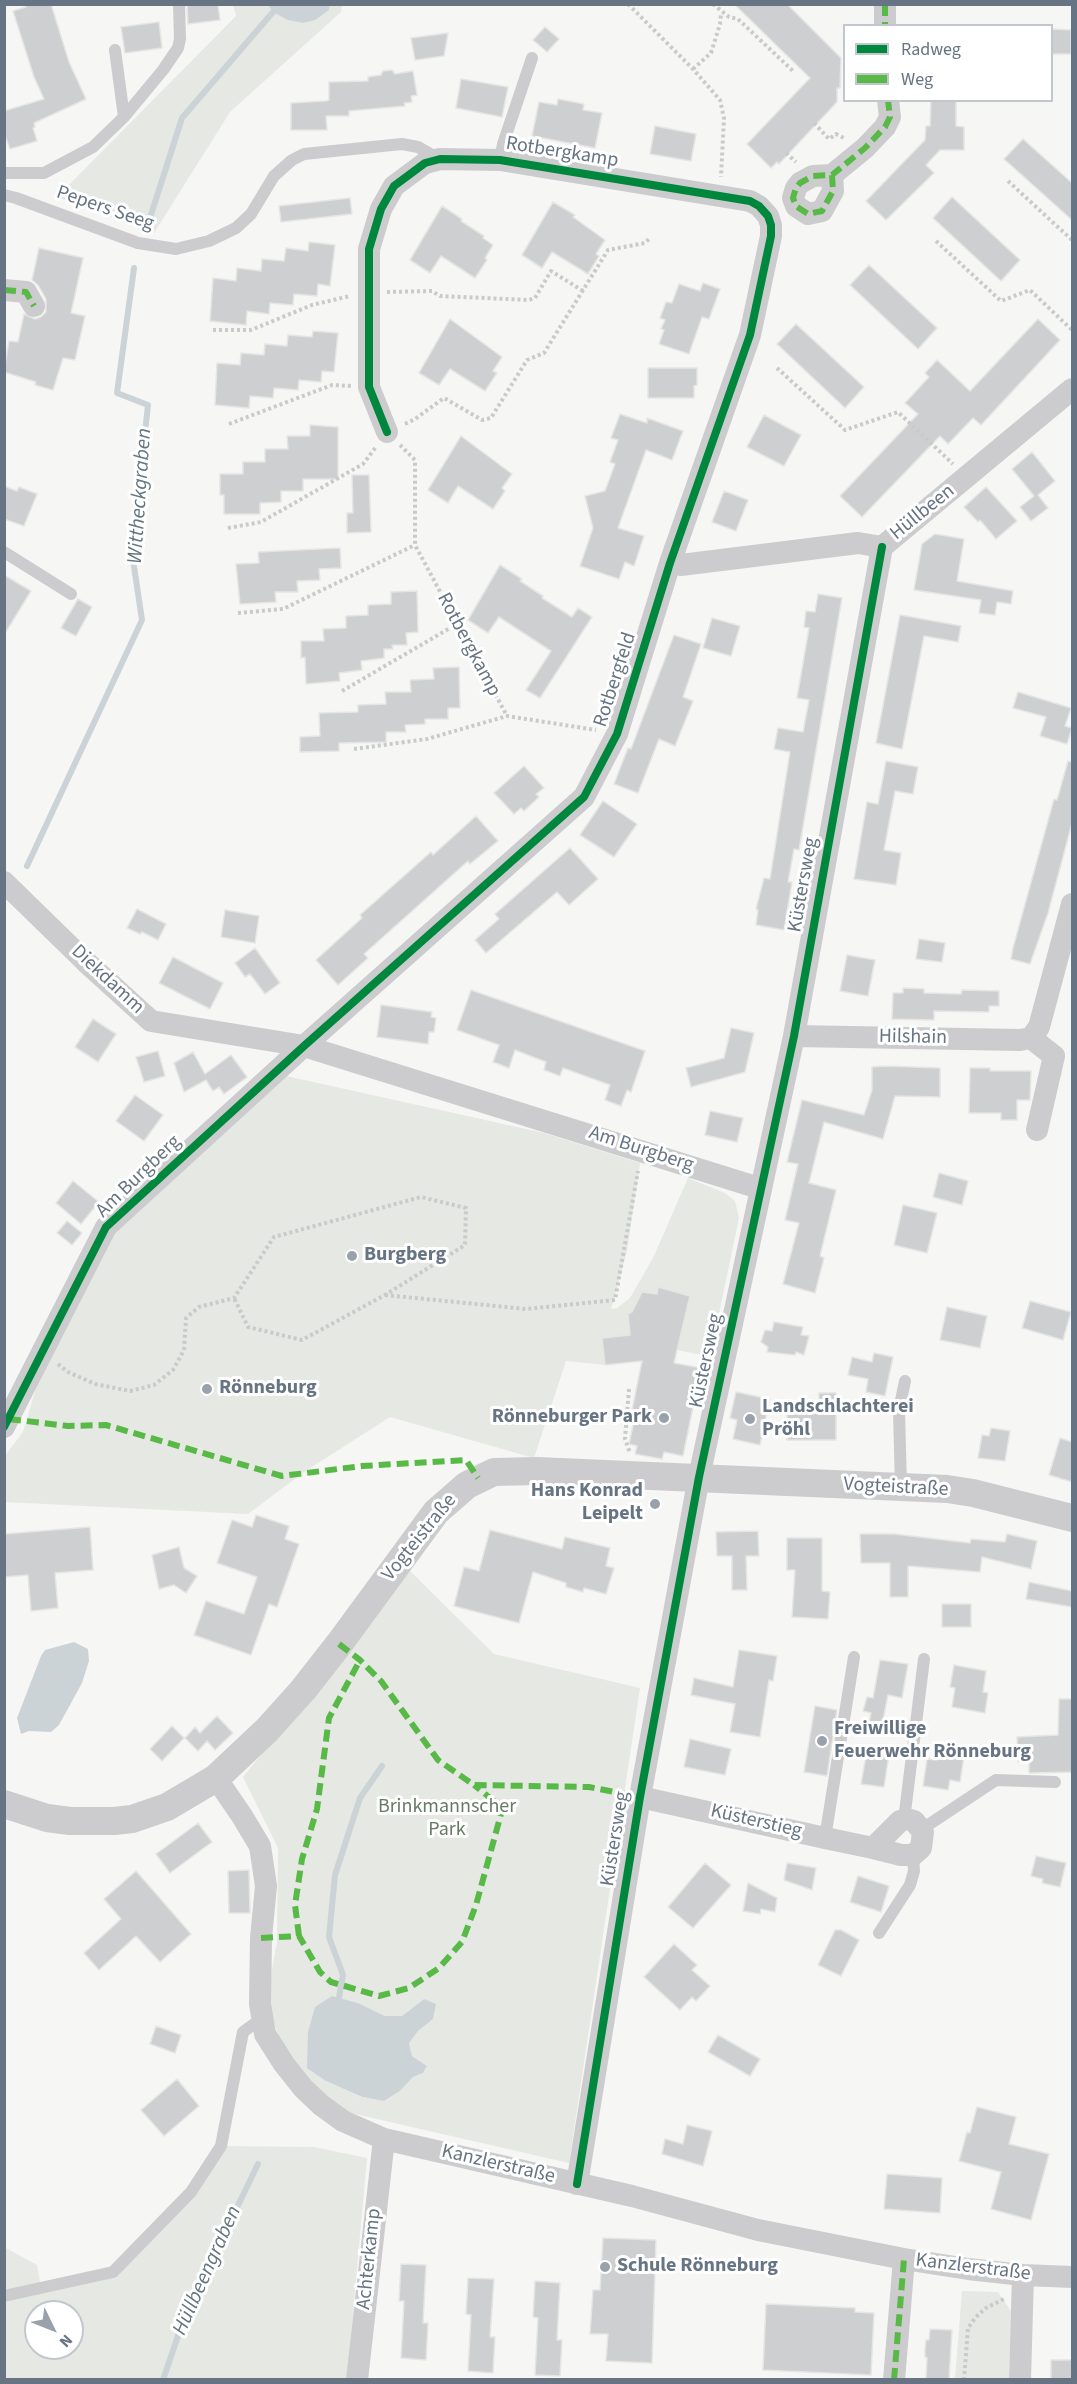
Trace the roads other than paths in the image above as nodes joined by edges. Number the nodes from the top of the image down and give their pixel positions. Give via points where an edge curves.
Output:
1 (179, 4) edge
2 (885, 4) edge
3 (885, 24) edge
4 (116, 50) dead end
5 (532, 58) dead end
6 (888, 102) edge
7 (124, 117) junction
8 (440, 159) junction
9 (500, 159) junction
10 (4, 173) edge
11 (832, 175) dead end
12 (4, 195) edge
13 (765, 212) joint
14 (4, 290) edge
15 (34, 306) dead end
16 (1072, 389) edge
17 (387, 432) road end
18 (882, 547) junction
19 (4, 552) edge
20 (670, 563) junction
21 (71, 594) dead end
22 (4, 882) edge
23 (1072, 904) edge
24 (794, 1036) junction
25 (1031, 1038) junction
26 (304, 1046) junction
27 (1037, 1130) dead end
28 (759, 1188) junction
29 (905, 1382) dead end
30 (4, 1426) edge
31 (699, 1478) junction
32 (901, 1487) junction
33 (1072, 1518) edge
34 (854, 1657) dead end
35 (924, 1659) dead end
36 (216, 1778) junction
37 (1055, 1782) dead end
38 (640, 1797) junction
39 (4, 1804) edge
40 (913, 1825) junction
41 (825, 1838) junction
42 (873, 1848) junction
43 (913, 1855) junction
44 (879, 1933) dead end
45 (261, 2019) junction
46 (384, 2139) junction
47 (577, 2184) junction
48 (904, 2259) junction
49 (1023, 2275) junction
50 (1072, 2277) edge
51 (4, 2296) edge
52 (357, 2379) edge
53 (894, 2379) edge
54 (1020, 2379) edge

1 - 7 lane via 178,48
2 - 3 street
4 - 7 lane
5 - 9 lane
6 - 11 street via 888,123
7 - 10 lane via 93,147 44,174
8 - 9 street, Rotbergkamp
8 - 12 lane, Pepers Seeg via 418,147 402,144 304,154 274,176 251,214 236,228 209,242 176,249 138,243
8 - 17 street, Rotbergkamp via 425,163 394,186 381,209 369,249 369,387
9 - 13 street, Rotbergkamp via 720,195 750,201
13 - 20 street, Rotbergfeld via 771,236 750,335
14 - 15 street via 26,292
16 - 18 street, Hüllbeen
18 - 20 street, Hüllbeen via 858,543 681,565
18 - 24 street, Küstersweg
19 - 21 lane
20 - 26 street, Rotbergfeld via 617,734 584,797
22 - 26 street, Diekdamm via 151,1021
23 - 25 street via 1039,1027
24 - 25 street, Hilshain
24 - 28 street, Küstersweg
25 - 27 street via 1054,1056
26 - 28 street, Am Burgberg
26 - 30 street, Am Burgberg via 106,1227
28 - 31 street, Küstersweg
29 - 32 lane via 898,1410
31 - 32 street, Vogteistraße
31 - 36 street, Vogteistraße via 511,1471 494,1472 467,1485 436,1512 289,1706
31 - 38 street, Küstersweg
32 - 33 street, Vogteistraße via 973,1493
34 - 41 lane
35 - 40 lane
36 - 39 street, Vogteistraße via 167,1807 132,1819 70,1821
36 - 45 street, Kanzlerstraße via 260,1846 266,1886 261,1938
37 - 40 lane via 996,1780
38 - 41 street, Küsterstieg
38 - 47 street, Küstersweg
40 - 42 street via 894,1826
40 - 43 street via 924,1838
41 - 42 street, Küsterstieg
42 - 43 street, Küsterstieg
43 - 44 lane via 910,1885
45 - 46 street, Kanzlerstraße via 271,2046 303,2088 343,2121
45 - 51 lane via 243,2032 221,2146 191,2192 113,2272
46 - 47 street, Kanzlerstraße
46 - 52 street, Achterkamp
47 - 48 street, Kanzlerstraße via 750,2228
48 - 49 street, Kanzlerstraße
48 - 53 street
49 - 50 street, Kanzlerstraße
49 - 54 street

